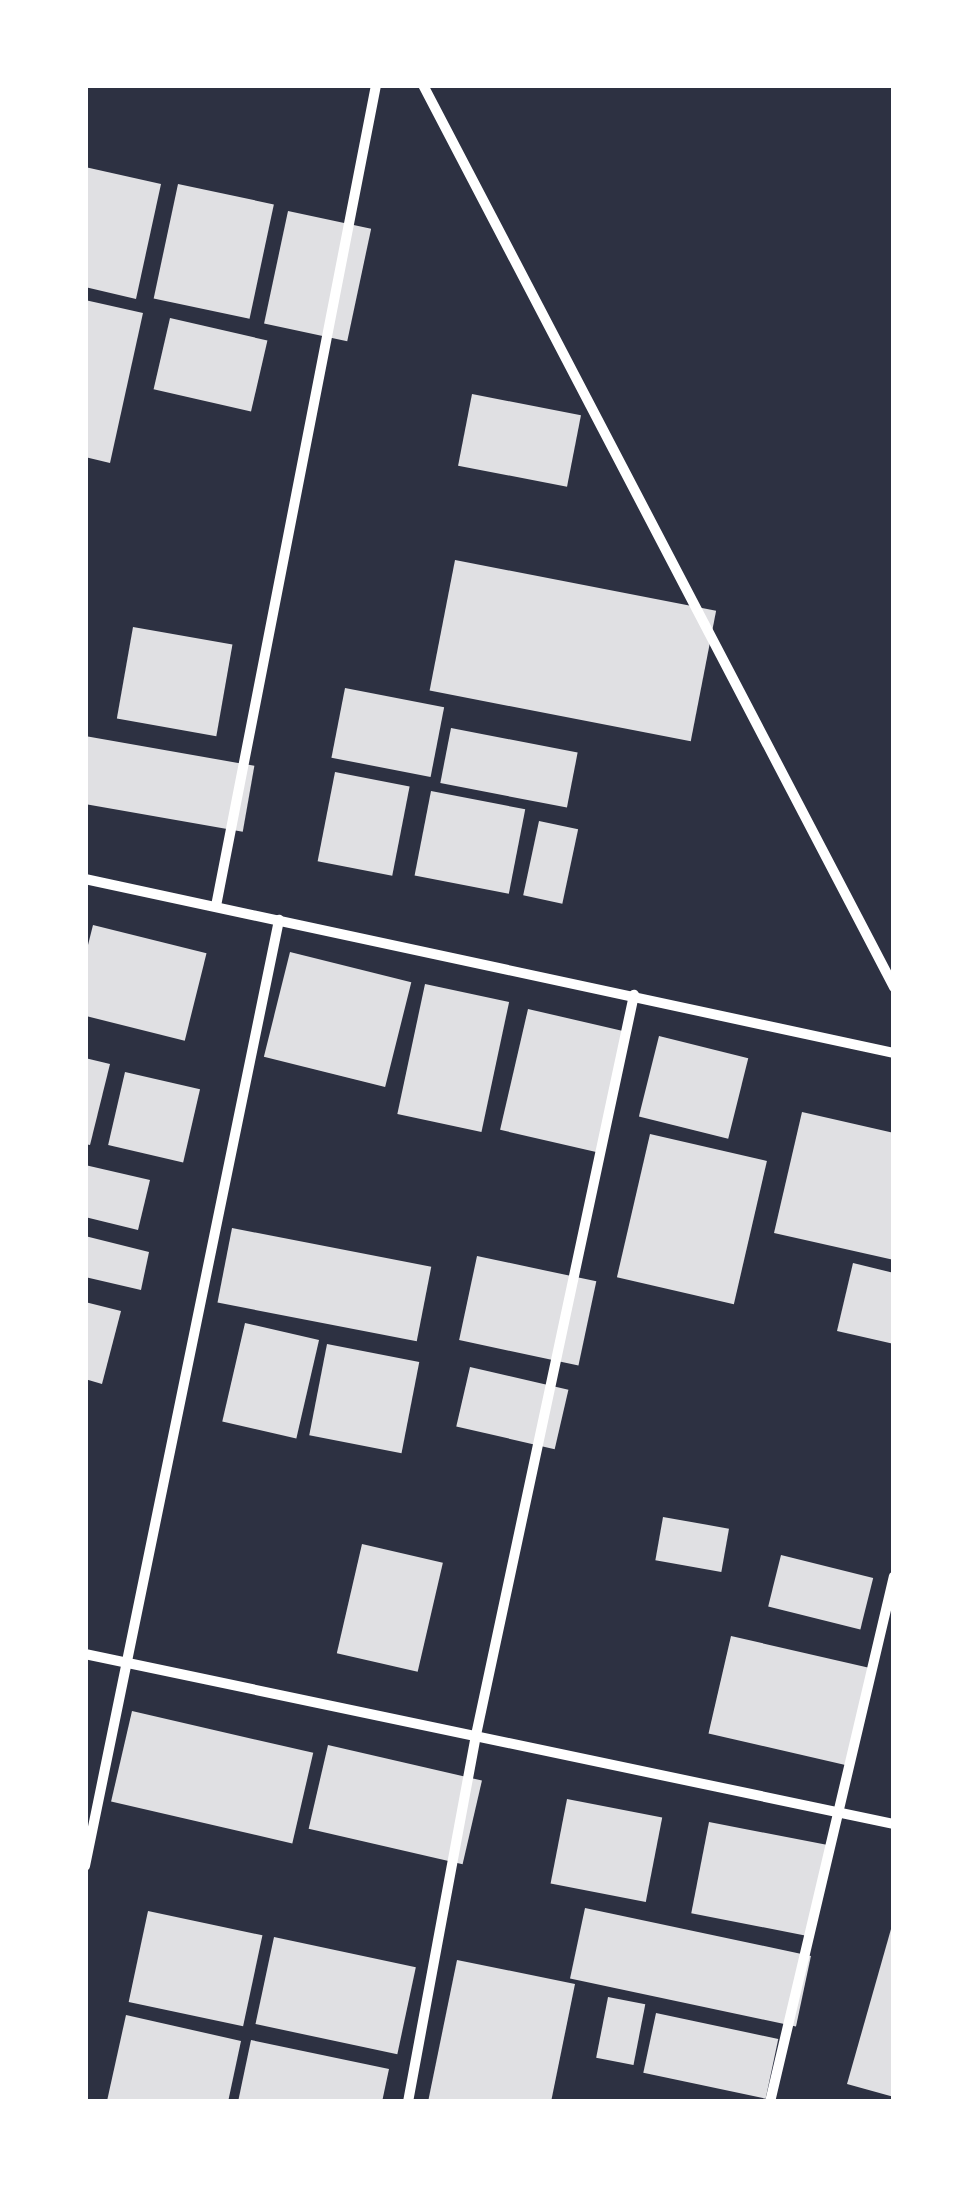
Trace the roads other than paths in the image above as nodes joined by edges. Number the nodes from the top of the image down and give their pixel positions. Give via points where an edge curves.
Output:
1 (376, 85) edge
2 (423, 85) edge
3 (85, 879) edge
4 (216, 906) junction
5 (279, 920) junction
6 (894, 987) edge
7 (634, 995) junction
8 (894, 1053) edge
9 (894, 1576) edge
10 (85, 1654) edge
11 (127, 1662) junction
12 (476, 1735) junction
13 (833, 1811) junction
14 (894, 1824) edge
15 (85, 1866) edge
16 (408, 2102) edge
17 (770, 2102) edge

1 - 4 street
2 - 6 street
3 - 4 street
4 - 5 street
5 - 7 street
5 - 11 street
7 - 8 street
7 - 12 street
9 - 13 street
10 - 11 street
11 - 12 street
11 - 15 street
12 - 13 street
12 - 16 street
13 - 14 street
13 - 17 street

